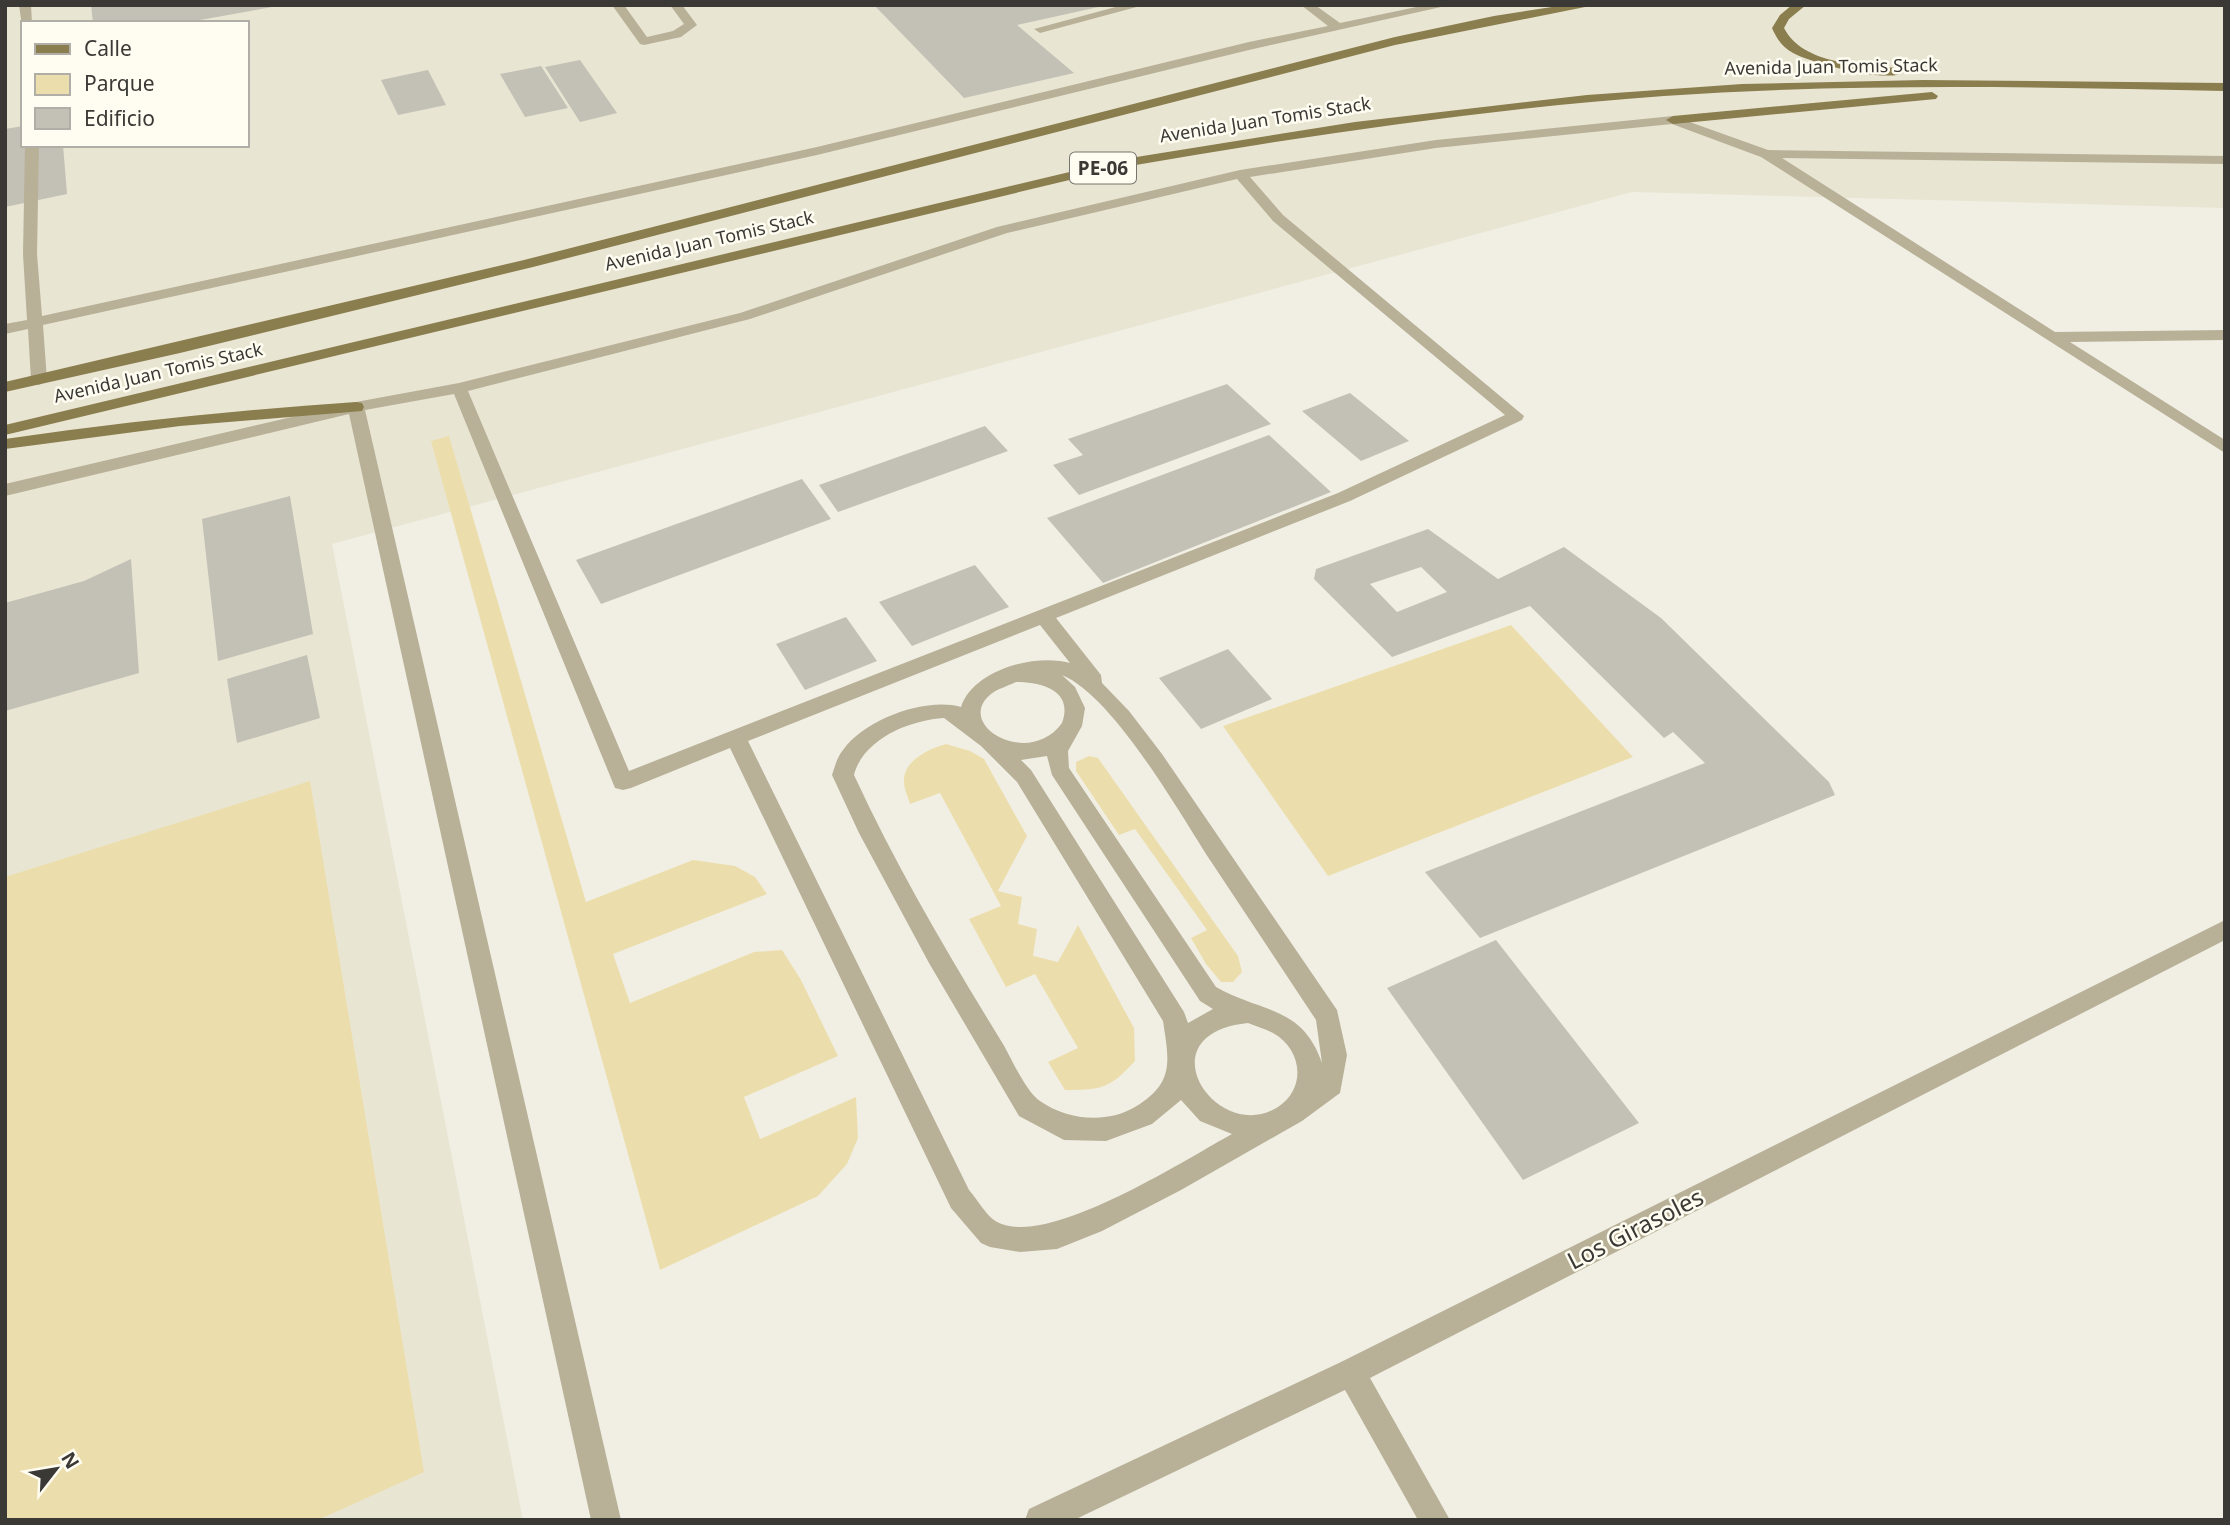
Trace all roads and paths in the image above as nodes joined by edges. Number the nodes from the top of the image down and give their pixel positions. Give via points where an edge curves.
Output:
1 (618, 5) edge
2 (676, 5) edge
3 (1138, 5) edge
4 (1307, 5) edge
5 (1444, 5) edge
6 (1589, 5) edge
7 (1800, 5) edge
8 (1338, 27) junction
9 (1040, 29) dead end
10 (2076, 85) junction
11 (2122, 85) junction
12 (2225, 87) edge
13 (1673, 120) junction
14 (32, 147) edge
15 (1766, 154) junction
16 (2225, 160) edge
17 (1240, 174) junction
18 (36, 322) junction
19 (5, 328) edge
20 (2225, 335) edge
21 (2054, 337) junction
22 (39, 380) junction
23 (5, 387) edge
24 (459, 388) junction
25 (356, 407) junction
26 (5, 430) edge
27 (5, 444) edge
28 (2225, 448) edge
29 (5, 490) edge
30 (1044, 617) junction
31 (997, 680) junction
32 (1117, 709) junction
33 (1069, 732) junction
34 (736, 738) junction
35 (985, 740) junction
36 (2225, 929) edge
37 (1249, 1012) junction
38 (1182, 1066) junction
39 (1284, 1118) junction
40 (1351, 1372) junction
41 (606, 1520) edge
42 (1040, 1520) edge
43 (1435, 1520) edge

1 - 2 street via 644,41 677,34 691,25
3 - 9 street
4 - 8 street
5 - 8 street
6 - 22 main road, Avenida Juan Tomis Stack / PE-06 via 1395,41 627,239
7 - 11 main road via 1784,16 1779,29 1786,42 1812,56 1849,66 1951,78
8 - 18 street via 817,151
10 - 11 main road, Avenida Juan Tomis Stack / PE-06
10 - 13 main road
10 - 26 main road, Avenida Juan Tomis Stack / PE-06 via 1740,88 1441,113 1291,134 1124,163
11 - 12 main road, Avenida Juan Tomis Stack / PE-06
13 - 15 street
13 - 17 street via 1436,144
14 - 18 street via 30,254
15 - 16 street
15 - 21 street
17 - 24 street via 1002,230 745,316
17 - 30 street via 1278,218 1516,416 1344,497
18 - 19 street
18 - 22 street
20 - 21 street
21 - 28 street
22 - 23 main road, Avenida Juan Tomis Stack / PE-06
24 - 25 street
24 - 34 street via 623,782
25 - 27 main road via 233,415
25 - 29 street
25 - 41 street
30 - 32 street
30 - 34 street
31 - 32 street via 1041,665 1058,666 1093,685
31 - 33 street via 1030,675 1061,684 1076,707 1076,720
31 - 35 street via 983,688 970,711 972,724
32 - 39 street via 1328,1017 1335,1055 1331,1085
33 - 35 street via 1041,750 1007,751
33 - 37 street via 1057,750 1063,776 1208,994
34 - 39 street via 960,1199 990,1234 1020,1239 1056,1236 1093,1222
35 - 38 street via 1024,776 1154,982 1175,1019
35 - 38 street via 955,713 916,714 865,739 849,755 843,775 937,956 1019,1094 1028,1108 1064,1128 1106,1129 1143,1116 1173,1091
36 - 40 street, Los Girasoles
37 - 38 street via 1227,1013 1194,1032
37 - 39 street via 1287,1026 1310,1060 1312,1080 1306,1098
38 - 39 street via 1186,1085 1213,1116 1232,1125 1254,1127
40 - 42 street, Los Girasoles
40 - 43 street

